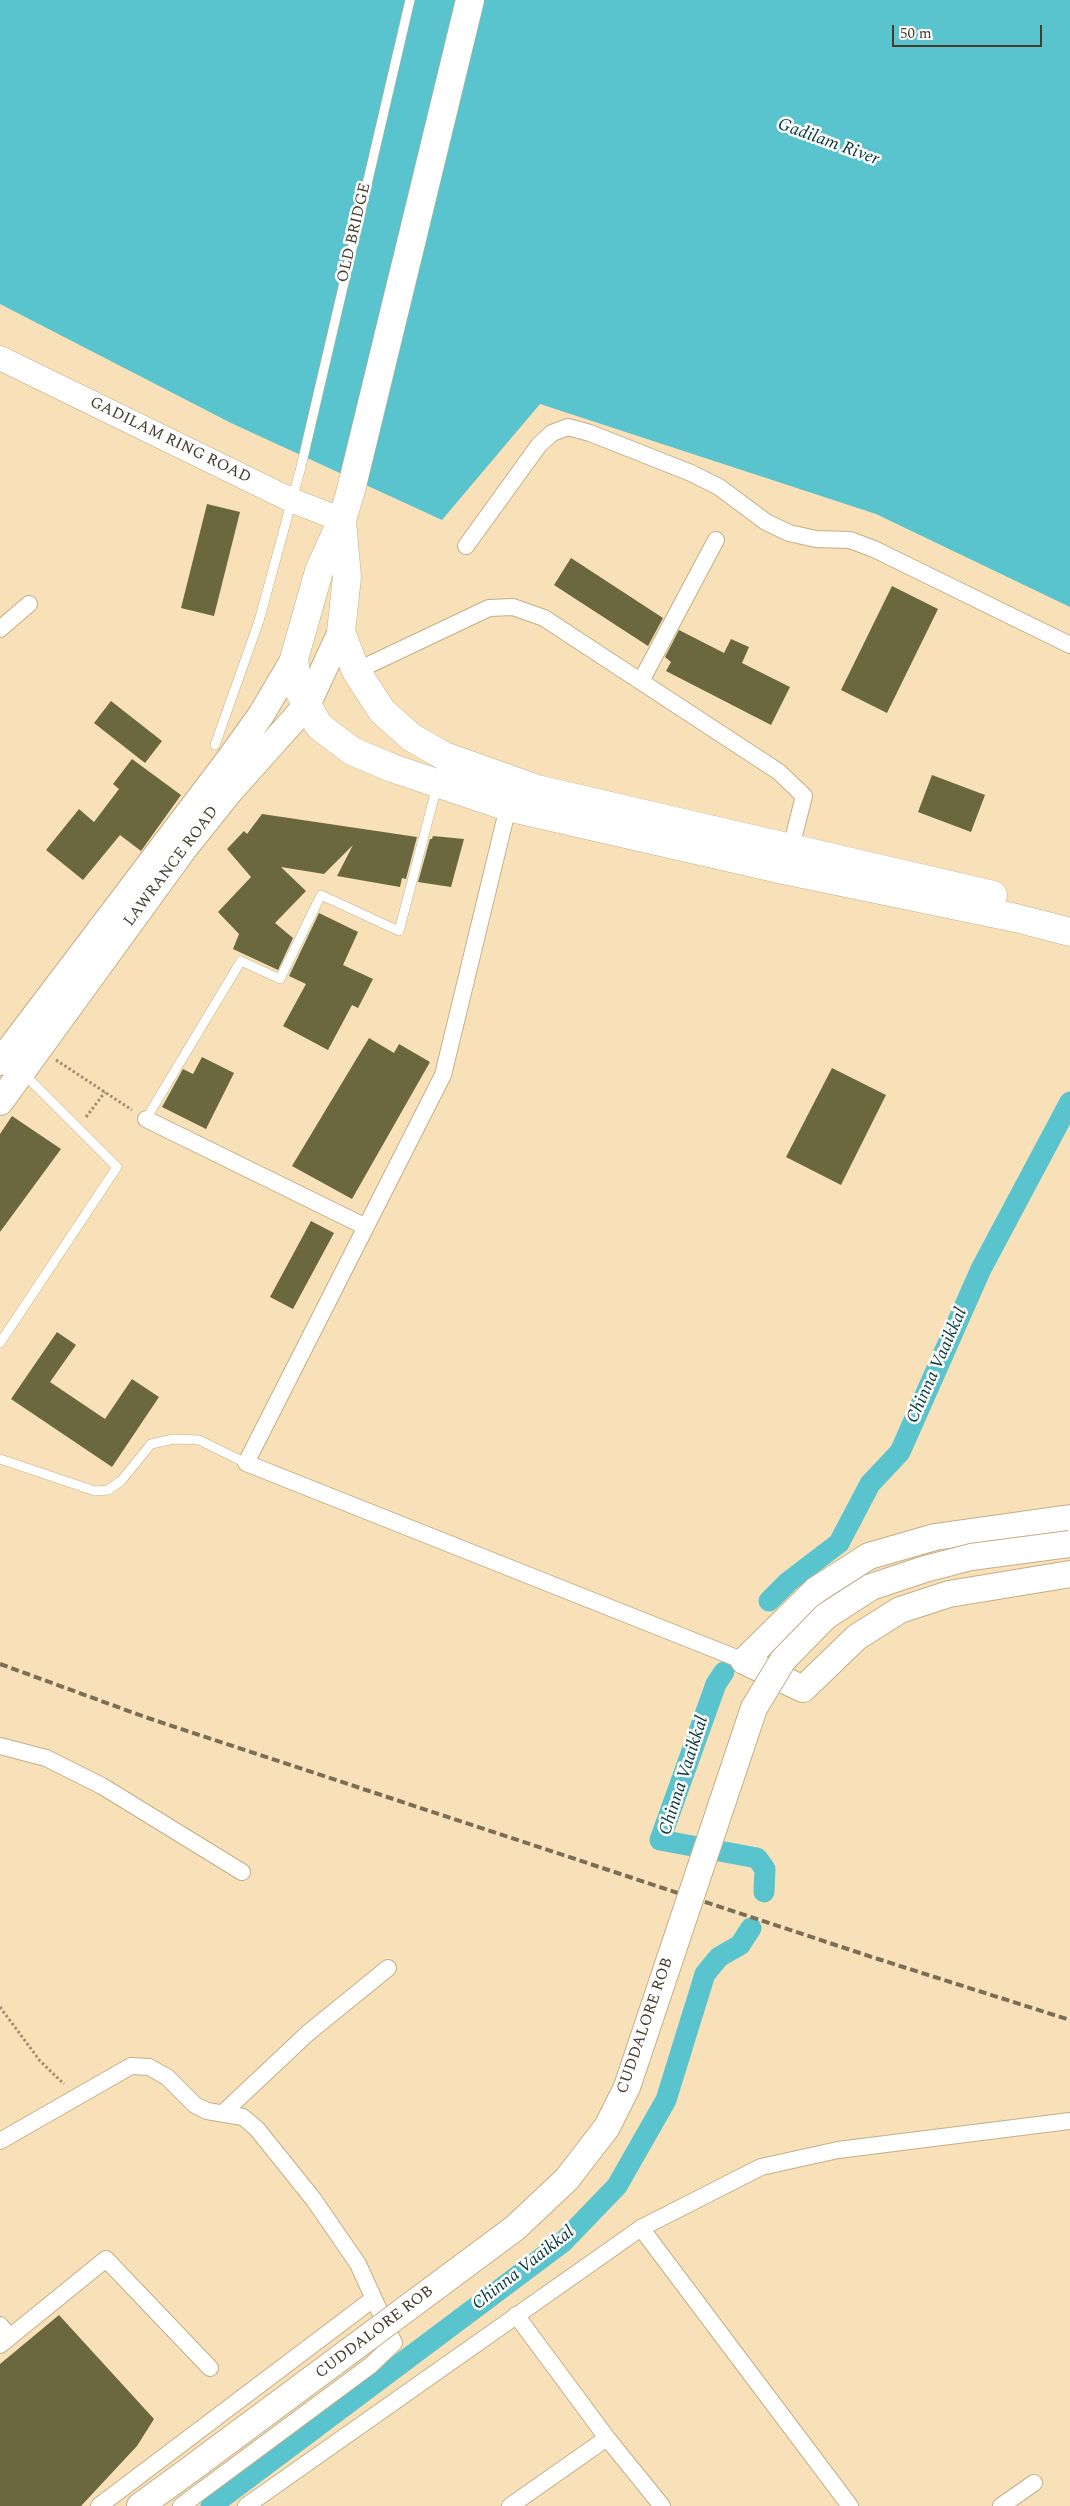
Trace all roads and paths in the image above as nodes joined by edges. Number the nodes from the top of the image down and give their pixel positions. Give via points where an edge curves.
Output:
1 (410, 0) edge
2 (470, 0) edge
3 (0, 358) edge
4 (291, 500) junction
5 (342, 520) junction
6 (716, 540) dead end
7 (466, 546) dead end
8 (29, 604) dead end
9 (0, 629) edge
10 (341, 632) junction
11 (1070, 645) edge
12 (294, 659) junction
13 (356, 671) junction
14 (641, 681) junction
15 (307, 705) junction
16 (215, 745) dead end
17 (438, 783) junction
18 (508, 807) junction
19 (791, 848) junction
20 (1070, 914) edge
21 (1070, 932) edge
22 (39, 1049) junction
23 (11, 1067) edge
24 (105, 1092) junction
25 (0, 1102) edge
26 (146, 1119) junction
27 (79, 1128) junction
28 (366, 1227) junction
29 (0, 1343) edge
30 (0, 1458) edge
31 (246, 1463) junction
32 (1070, 1518) edge
33 (1070, 1544) edge
34 (1070, 1574) edge
35 (744, 1661) junction
36 (0, 1746) edge
37 (242, 1872) dead end
38 (388, 1968) dead end
39 (0, 2007) edge
40 (76, 2097) junction
41 (224, 2112) junction
42 (1070, 2121) edge
43 (0, 2141) edge
44 (641, 2228) junction
45 (373, 2299) junction
46 (516, 2315) junction
47 (3, 2335) edge
48 (210, 2368) dead end
49 (607, 2438) junction
50 (1034, 2483) dead end
51 (99, 2506) edge
52 (140, 2506) edge
53 (181, 2506) edge
54 (246, 2506) edge
55 (510, 2506) edge
56 (662, 2506) edge
57 (850, 2506) edge
58 (1001, 2506) edge

1 - 4 lane, OLD BRIDGE
2 - 5 highway
3 - 4 main road, GADILAM RING ROAD
4 - 5 main road, GADILAM RING ROAD
4 - 16 lane, OLD BRIDGE via 259,621
5 - 10 highway via 348,577
5 - 12 highway via 320,571
6 - 14 street
7 - 11 street via 539,445 552,433 568,427 691,472 719,487 766,522 789,533 816,539 850,540 874,549
8 - 9 street
10 - 13 highway
10 - 15 main road, LAWRANCE ROAD
12 - 15 highway via 298,690
12 - 23 main road, LAWRANCE ROAD via 261,715
13 - 14 street via 489,608 513,607 544,618
13 - 19 highway via 382,710 411,737 444,756 537,789
14 - 19 street via 779,772 804,796
15 - 17 highway via 318,726 352,751
15 - 22 main road, LAWRANCE ROAD via 231,790 183,850
17 - 18 highway
17 - 26 lane via 399,931 321,895 280,980 241,961
18 - 21 highway
18 - 28 street via 443,1074
19 - 20 highway
22 - 23 main road, LAWRANCE ROAD
22 - 24 path
23 - 25 main road, LAWRANCE ROAD
23 - 27 lane
24 - 26 path
24 - 27 path
26 - 28 street
27 - 29 lane via 117,1167
28 - 31 street
30 - 31 lane via 95,1491 108,1490 121,1481 151,1444 174,1439 199,1440
31 - 35 street
32 - 35 main road via 935,1537 869,1556 816,1590
33 - 52 main road, CUDDALORE ROB, bridge via 971,1557 871,1587 826,1616 783,1660 754,1708 627,2086 607,2127 567,2178 515,2228
34 - 35 main road via 949,1594 900,1610 857,1637 803,1689
36 - 37 street via 46,1758 102,1786
38 - 41 street via 308,2033
39 - 40 path via 40,2061
40 - 41 street via 131,2066 149,2067 167,2077 195,2105 207,2111
40 - 43 street
41 - 45 street via 243,2117 257,2129 314,2200 358,2264
42 - 44 street via 838,2150 761,2167
44 - 46 street
44 - 57 street
45 - 51 street
45 - 53 street via 394,2343 371,2365
46 - 49 street
46 - 54 street
47 - 48 street via 106,2259
49 - 55 street
49 - 56 street
50 - 58 street

